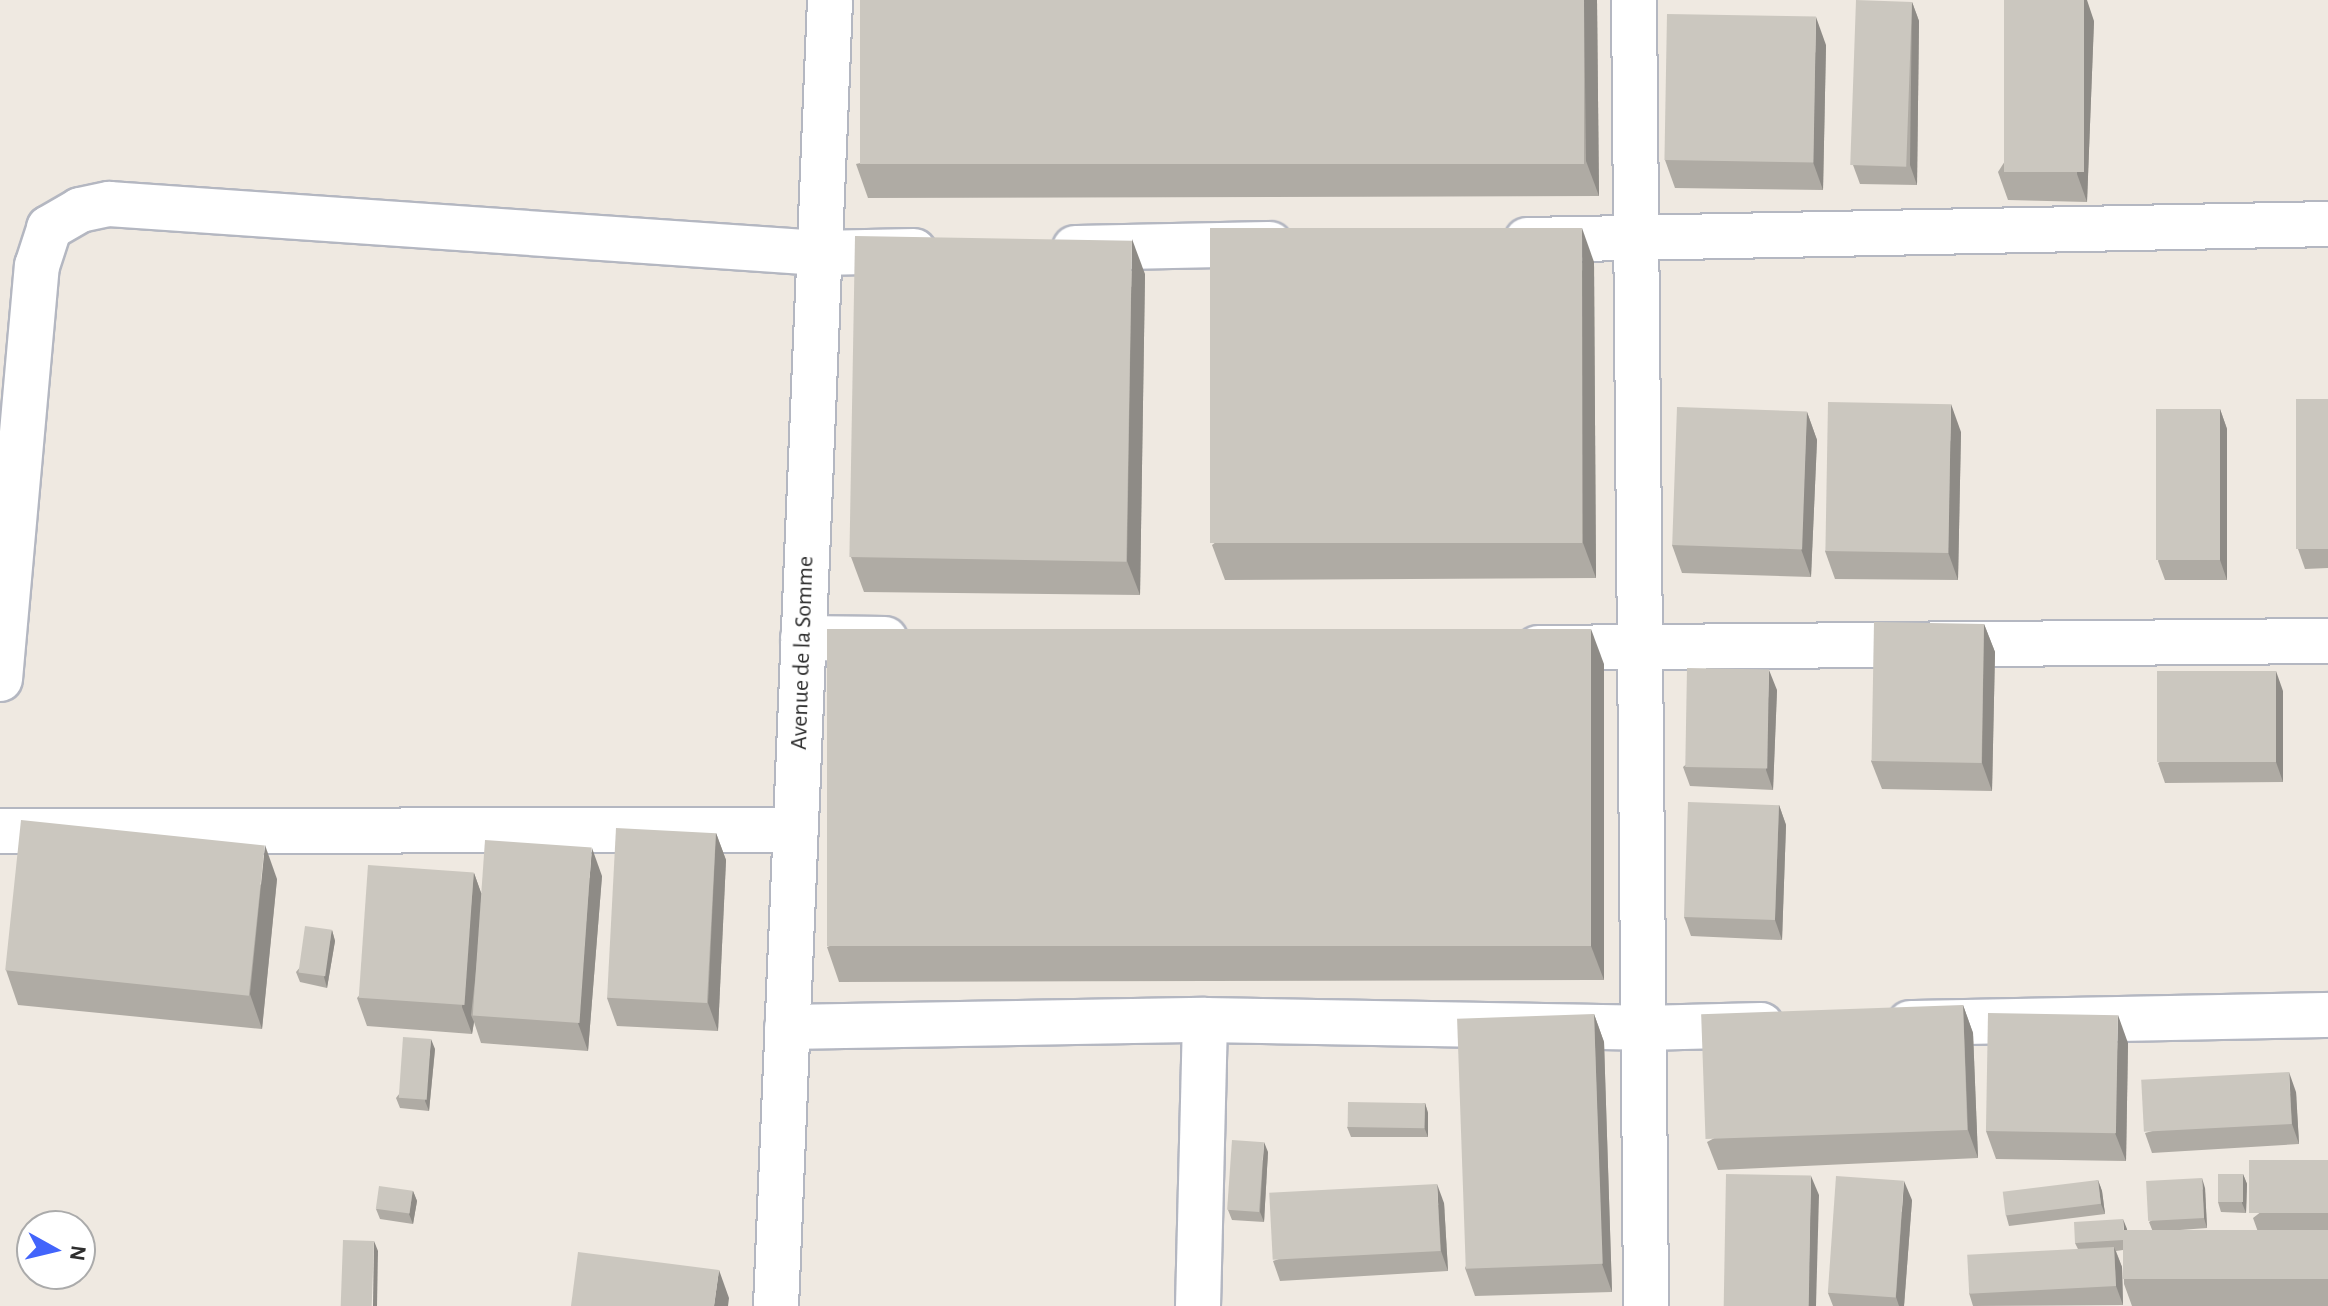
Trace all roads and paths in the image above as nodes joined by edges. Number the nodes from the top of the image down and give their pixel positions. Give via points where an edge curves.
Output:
1 (830, 0) edge
2 (1634, 0) edge
3 (2328, 224) edge
4 (1637, 238) junction
5 (1480, 241) edge
6 (1307, 244) edge
7 (1040, 249) edge
8 (961, 250) edge
9 (819, 253) junction
10 (803, 638) junction
11 (930, 639) edge
12 (2328, 641) edge
13 (1498, 647) edge
14 (1641, 649) junction
15 (0, 679) edge
16 (796, 830) junction
17 (0, 831) edge
18 (2328, 1015) edge
19 (1205, 1020) junction
20 (1867, 1023) edge
21 (1803, 1025) edge
22 (787, 1027) junction
23 (1644, 1028) junction
24 (776, 1306) edge
25 (1198, 1306) edge
26 (1646, 1306) edge

1 - 9 street, Avenue de la Somme
2 - 4 street
3 - 4 street
4 - 5 street
4 - 14 street
6 - 7 street
8 - 9 street
9 - 10 street, Avenue de la Somme
9 - 15 street via 109,204 80,210 49,228 37,266
10 - 11 street
10 - 16 street, Avenue de la Somme
12 - 14 street
13 - 14 street
14 - 23 street
16 - 17 street
16 - 22 street, Avenue de la Somme
18 - 20 street
19 - 22 street
19 - 23 street
19 - 25 street
21 - 23 street
22 - 24 street, Avenue de la Somme
23 - 26 street

